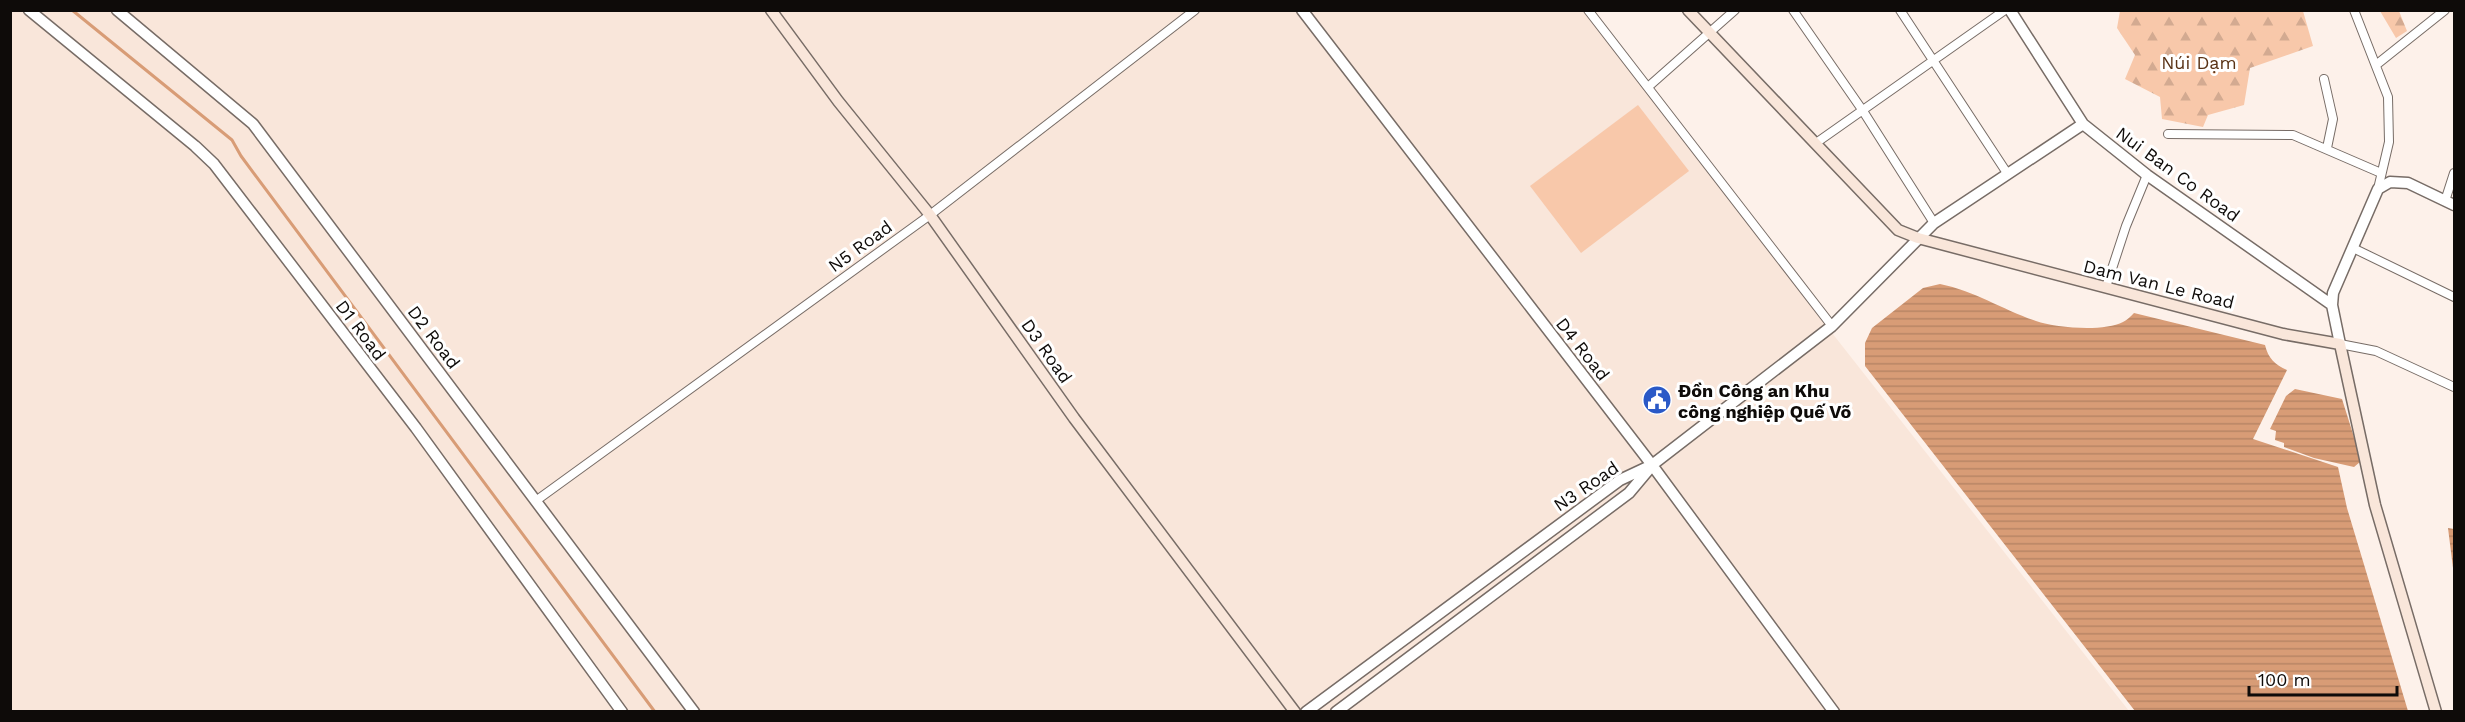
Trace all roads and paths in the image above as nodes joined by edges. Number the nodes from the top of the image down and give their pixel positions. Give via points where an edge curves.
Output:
1 (29, 10) edge
2 (117, 10) edge
3 (771, 10) edge
4 (1195, 10) edge
5 (1302, 10) edge
6 (1588, 10) edge
7 (1688, 10) edge
8 (1735, 10) edge
9 (1793, 10) edge
10 (1900, 10) edge
11 (2005, 10) edge
12 (2010, 10) edge
13 (2354, 10) edge
14 (2445, 10) edge
15 (1709, 33) junction
16 (1934, 61) junction
17 (2376, 65) junction
18 (2325, 79) dead end
19 (1648, 87) junction
20 (1863, 111) junction
21 (2083, 124) junction
22 (2168, 134) dead end
23 (1815, 143) junction
24 (2327, 148) junction
25 (2007, 173) junction
26 (2381, 173) junction
27 (2454, 173) edge
28 (2147, 175) junction
29 (2378, 189) junction
30 (2450, 203) edge
31 (930, 215) junction
32 (1934, 223) junction
33 (1918, 238) junction
34 (2353, 248) junction
35 (2106, 287) junction
36 (2454, 297) edge
37 (2332, 304) junction
38 (1833, 326) junction
39 (2340, 344) junction
40 (2454, 387) edge
41 (1652, 465) junction
42 (537, 500) junction
43 (622, 711) edge
44 (694, 711) edge
45 (1295, 711) edge
46 (1306, 711) edge
47 (1336, 711) edge
48 (1834, 711) edge
49 (2436, 711) edge

1 - 43 street, D1 Road via 214,164 416,428
2 - 42 street, D2 Road via 253,124
3 - 31 main road, D3 Road via 837,101
4 - 31 street, N5 Road
5 - 41 street, D4 Road
6 - 19 street
7 - 15 main road, Dam Van Le Road
8 - 15 street
9 - 20 street
10 - 16 street
11 - 16 street
12 - 21 street, Nui Ban Co Road
13 - 17 street
14 - 17 street
15 - 19 street
15 - 23 main road, Dam Van Le Road
16 - 20 street
16 - 25 street
17 - 26 street via 2388,97 2389,142
18 - 24 street via 2333,119
19 - 38 street
20 - 23 street
20 - 32 street
21 - 25 street
21 - 28 street, Nui Ban Co Road
22 - 24 street via 2293,135
23 - 33 main road, Dam Van Le Road via 1898,230
24 - 26 street
25 - 32 street
26 - 29 street
27 - 30 street
28 - 35 street
28 - 37 street, Nui Ban Co Road
29 - 30 street via 2390,182 2408,183
29 - 34 street
31 - 42 street, N5 Road
31 - 45 main road, D3 Road via 1081,428
32 - 33 street
33 - 35 main road, Dam Van Le Road
33 - 38 street
34 - 36 street
34 - 37 street
35 - 39 main road, Dam Van Le Road via 2283,334
37 - 39 street
38 - 41 street
39 - 40 street via 2376,351
39 - 49 main road via 2375,505
41 - 46 street, N3 Road via 1620,480
41 - 47 street, N3 Road via 1629,493
41 - 48 street, D4 Road
42 - 44 street, D2 Road

